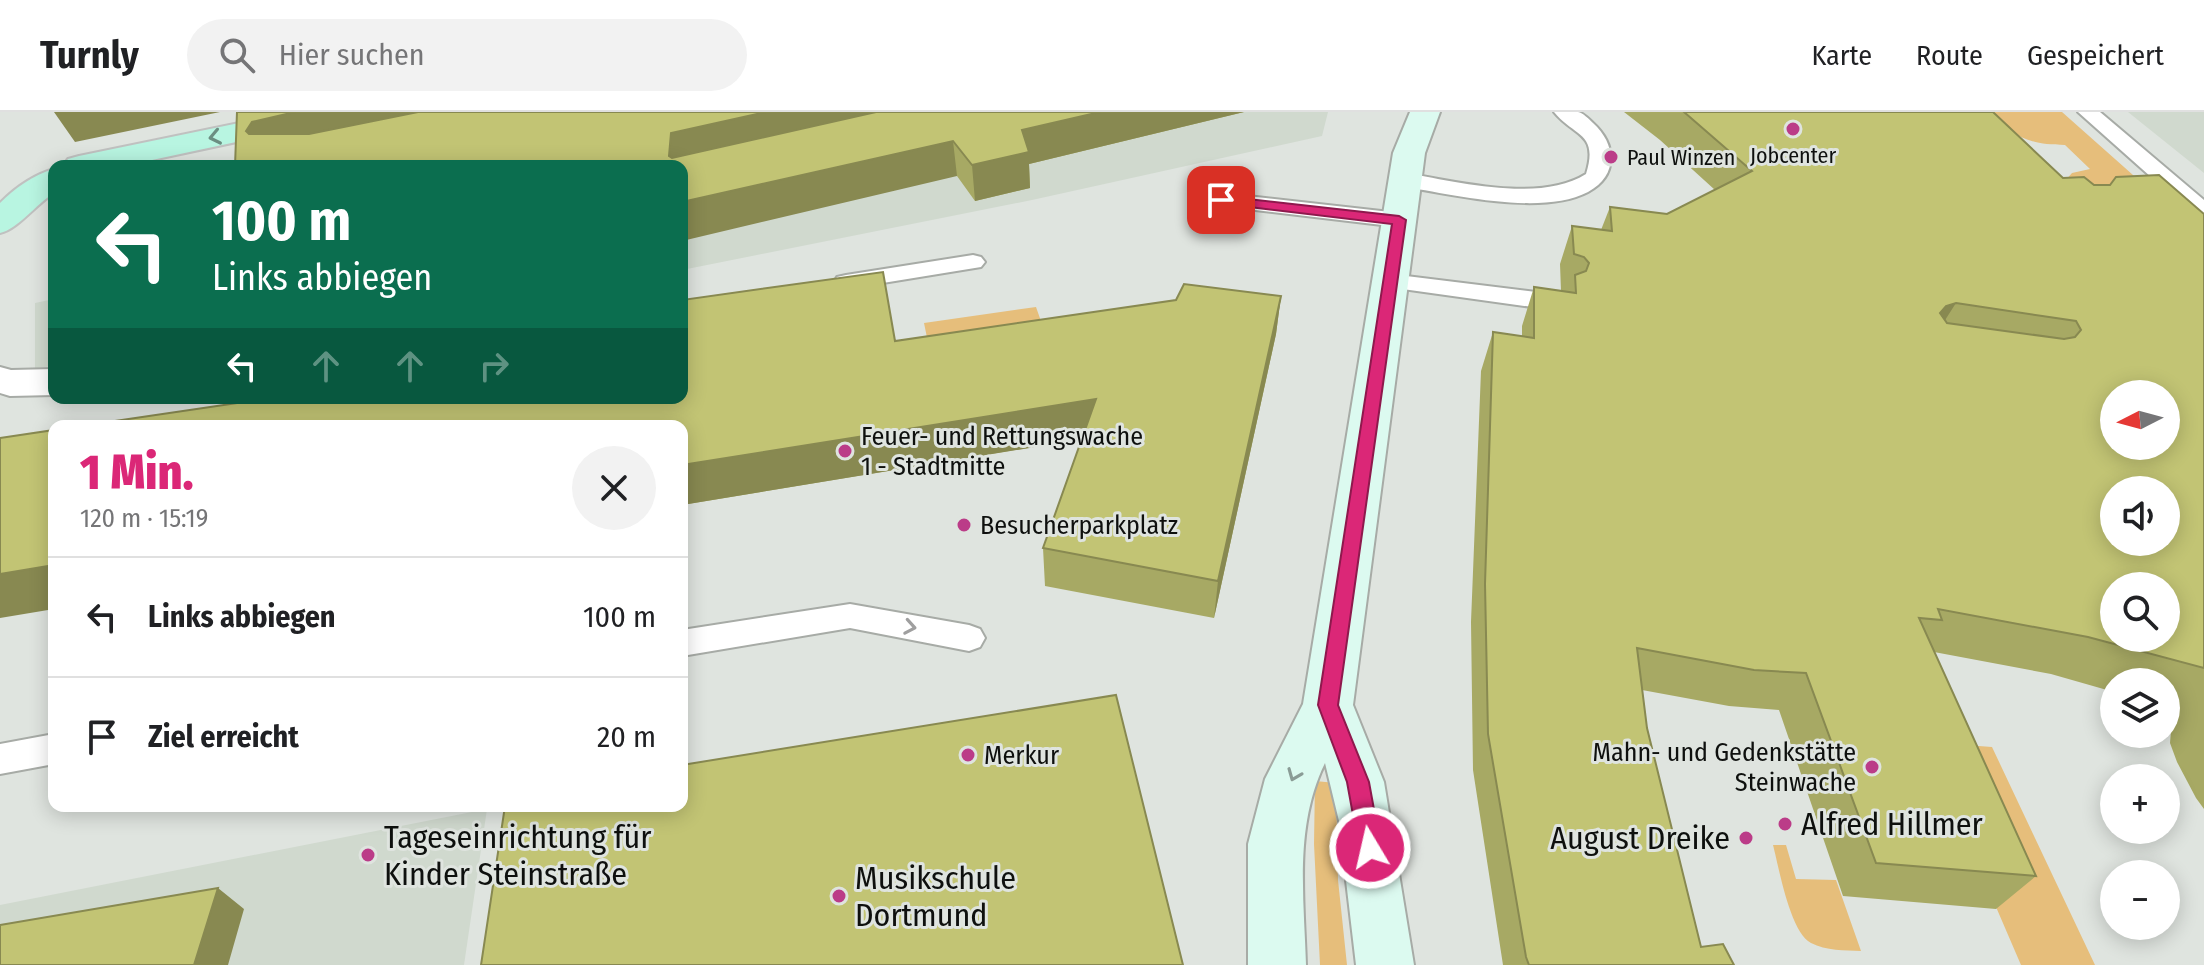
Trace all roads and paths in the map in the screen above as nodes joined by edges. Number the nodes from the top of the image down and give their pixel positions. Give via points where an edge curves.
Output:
1 (335, 112) edge
2 (1401, 112) edge
3 (1425, 112) edge
4 (1564, 112) edge
5 (2088, 112) edge
6 (107, 160) edge
7 (1408, 166) junction
8 (48, 172) edge
9 (0, 182) edge
10 (48, 183) edge
11 (1221, 200) dead end
12 (2204, 212) edge
13 (48, 217) edge
14 (1399, 220) junction
15 (0, 226) edge
16 (973, 262) dead end
17 (1390, 281) junction
18 (820, 286) edge
19 (1561, 303) edge
20 (0, 380) edge
21 (48, 382) edge
22 (969, 638) dead end
23 (688, 642) edge
24 (1328, 705) junction
25 (48, 750) edge
26 (0, 759) edge
27 (1277, 965) edge
28 (1385, 965) edge

1 -> 6 main road
2 - 7 main road
3 - 7 main road
4 - 7 lane via 1582,122 1601,149 1599,171 1580,186 1520,196
5 - 12 lane
7 - 14 main road
8 - 9 main road
10 - 15 main road via 24,197
11 - 14 lane
13 - 15 main road
14 - 17 main road
16 - 18 lane
17 - 19 lane
17 - 24 main road
20 - 21 street
23 -> 22 lane via 850,616
24 -> 27 main road via 1291,779 1275,844
24 - 28 main road via 1358,782
25 - 26 lane

